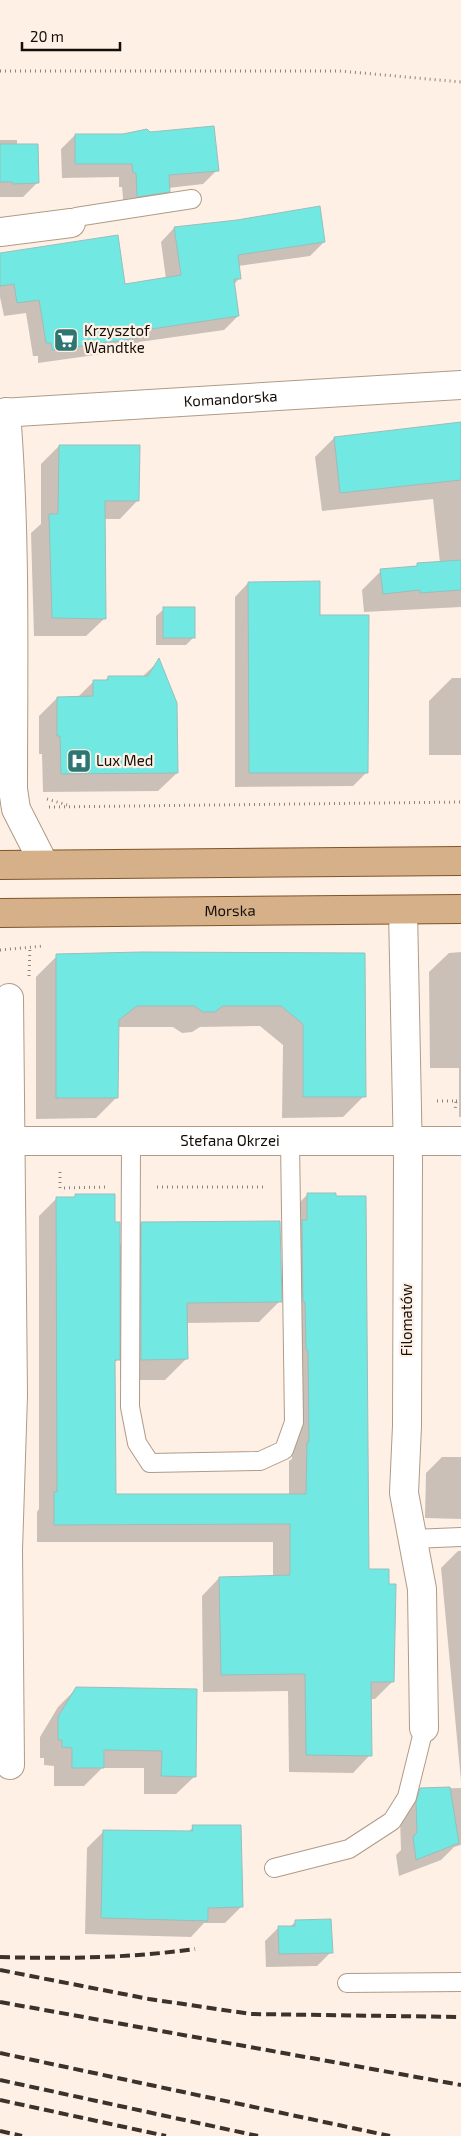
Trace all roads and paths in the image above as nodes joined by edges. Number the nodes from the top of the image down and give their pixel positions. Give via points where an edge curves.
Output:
1 (0, 71) edge
2 (461, 82) edge
3 (192, 199) dead end
4 (71, 222) joint
5 (0, 232) edge
6 (461, 385) edge
7 (3, 412) edge
8 (461, 802) edge
9 (70, 806) dead end
10 (461, 861) edge
11 (44, 864) junction
12 (0, 865) edge
13 (461, 909) edge
14 (403, 910) junction
15 (0, 913) edge
16 (30, 946) junction
17 (46, 946) dead end
18 (0, 950) edge
19 (30, 968) dead end
20 (10, 998) dead end
21 (456, 1101) dead end
22 (461, 1101) edge
23 (5, 1141) edge
24 (131, 1141) junction
25 (290, 1141) junction
26 (461, 1141) edge
27 (407, 1142) junction
28 (60, 1165) dead end
29 (130, 1187) junction
30 (291, 1187) junction
31 (461, 1537) edge
32 (412, 1539) junction
33 (424, 1728) joint
34 (10, 1765) dead end
35 (274, 1868) dead end
36 (461, 1982) edge
37 (348, 1983) dead end

1 - 2 path via 340,71
3 - 4 lane via 76,217
4 - 5 street
6 - 7 street, Komandorska
7 - 11 street via 9,454 13,789 16,809
8 - 9 path
10 - 11 main road
11 - 12 main road
13 - 14 main road, Morska
14 - 15 main road, Morska
14 - 27 street, Filomatów
16 - 17 path
16 - 18 path
16 - 19 path
20 - 23 street
21 - 22 path
23 - 24 street, Stefana Okrzei
23 - 34 street via 13,1395 8,1550
24 - 25 street, Stefana Okrzei
24 - 29 lane
25 - 27 street, Stefana Okrzei
25 - 30 lane
26 - 27 street, Stefana Okrzei
27 - 32 street, Filomatów via 404,1493
28 - 29 path via 60,1188
29 - 30 path
29 - 30 lane via 130,1407 137,1443 150,1463 260,1461 284,1450 294,1422
31 - 32 lane
32 - 33 street, Filomatów via 422,1589
33 - 35 lane via 407,1797 392,1821 349,1849
36 - 37 lane

